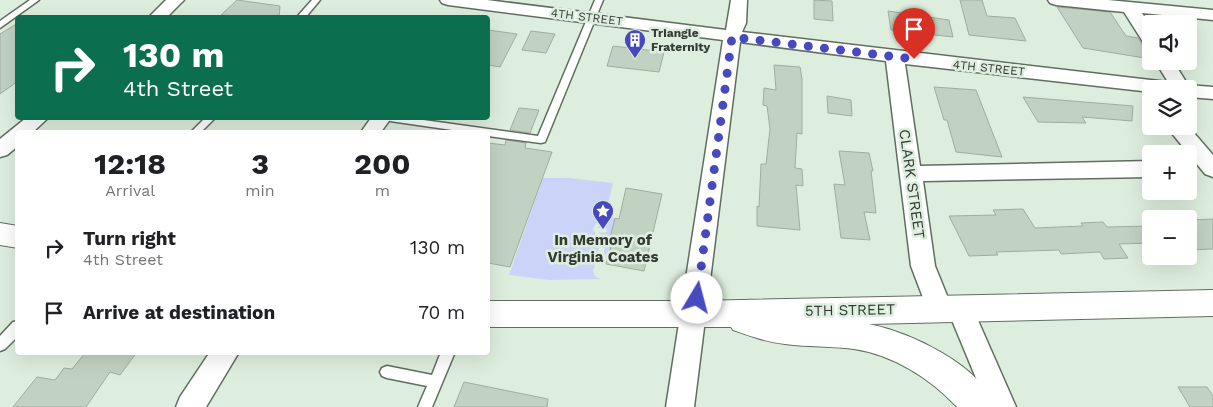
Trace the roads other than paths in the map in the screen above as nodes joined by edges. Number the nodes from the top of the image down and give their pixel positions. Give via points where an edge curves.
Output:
1 (35, 0) edge
2 (176, 0) edge
3 (316, 0) edge
4 (453, 0) edge
5 (599, 0) edge
6 (739, 0) edge
7 (1056, 0) edge
8 (1126, 5) edge
9 (159, 15) edge
10 (303, 15) edge
11 (446, 15) edge
12 (1213, 16) edge
13 (592, 18) junction
14 (0, 24) edge
15 (1142, 28) edge
16 (732, 37) junction
17 (895, 57) junction
18 (1142, 92) edge
19 (1197, 92) edge
20 (1213, 93) edge
21 (36, 120) edge
22 (208, 120) edge
23 (404, 120) edge
24 (24, 130) edge
25 (198, 130) edge
26 (472, 130) edge
27 (490, 133) edge
28 (1184, 135) edge
29 (15, 137) edge
30 (0, 150) edge
31 (1197, 168) edge
32 (1213, 168) edge
33 (1142, 169) edge
34 (911, 174) junction
35 (0, 234) edge
36 (15, 236) edge
37 (1213, 303) edge
38 (949, 308) junction
39 (727, 313) junction
40 (490, 314) edge
41 (694, 314) junction
42 (15, 329) edge
43 (0, 345) edge
44 (224, 355) edge
45 (447, 355) edge
46 (387, 372) dead end
47 (436, 382) junction
48 (190, 407) edge
49 (425, 407) edge
50 (680, 407) edge
51 (978, 407) edge
52 (1002, 407) edge

1 - 14 lane
2 - 9 street
3 - 10 lane
4 - 11 street
4 - 13 street, 4TH STREET
5 - 13 lane
6 - 16 street
7 - 8 street
8 - 12 street
8 - 15 street
13 - 16 street, 4TH STREET
13 - 27 lane via 541,140
16 - 17 street, 4TH STREET
16 - 41 street
17 - 18 street, 4TH STREET
17 - 34 street, CLARK STREET
19 - 20 street
21 - 24 street
22 - 25 lane
23 - 26 lane
28 - 32 street
29 - 30 street
31 - 32 street
33 - 34 street
34 - 38 street, CLARK STREET via 923,266
35 - 36 main road
37 - 38 main road, 5TH STREET
38 - 39 main road, 5TH STREET
38 - 52 street, CLARK STREET
39 - 41 main road, 5TH STREET
39 - 51 main road via 783,332 855,335 891,345 944,374
40 - 41 main road, 5TH STREET
41 - 50 street
42 - 43 lane
44 - 48 street
45 - 47 lane
46 - 47 lane
47 - 49 lane

